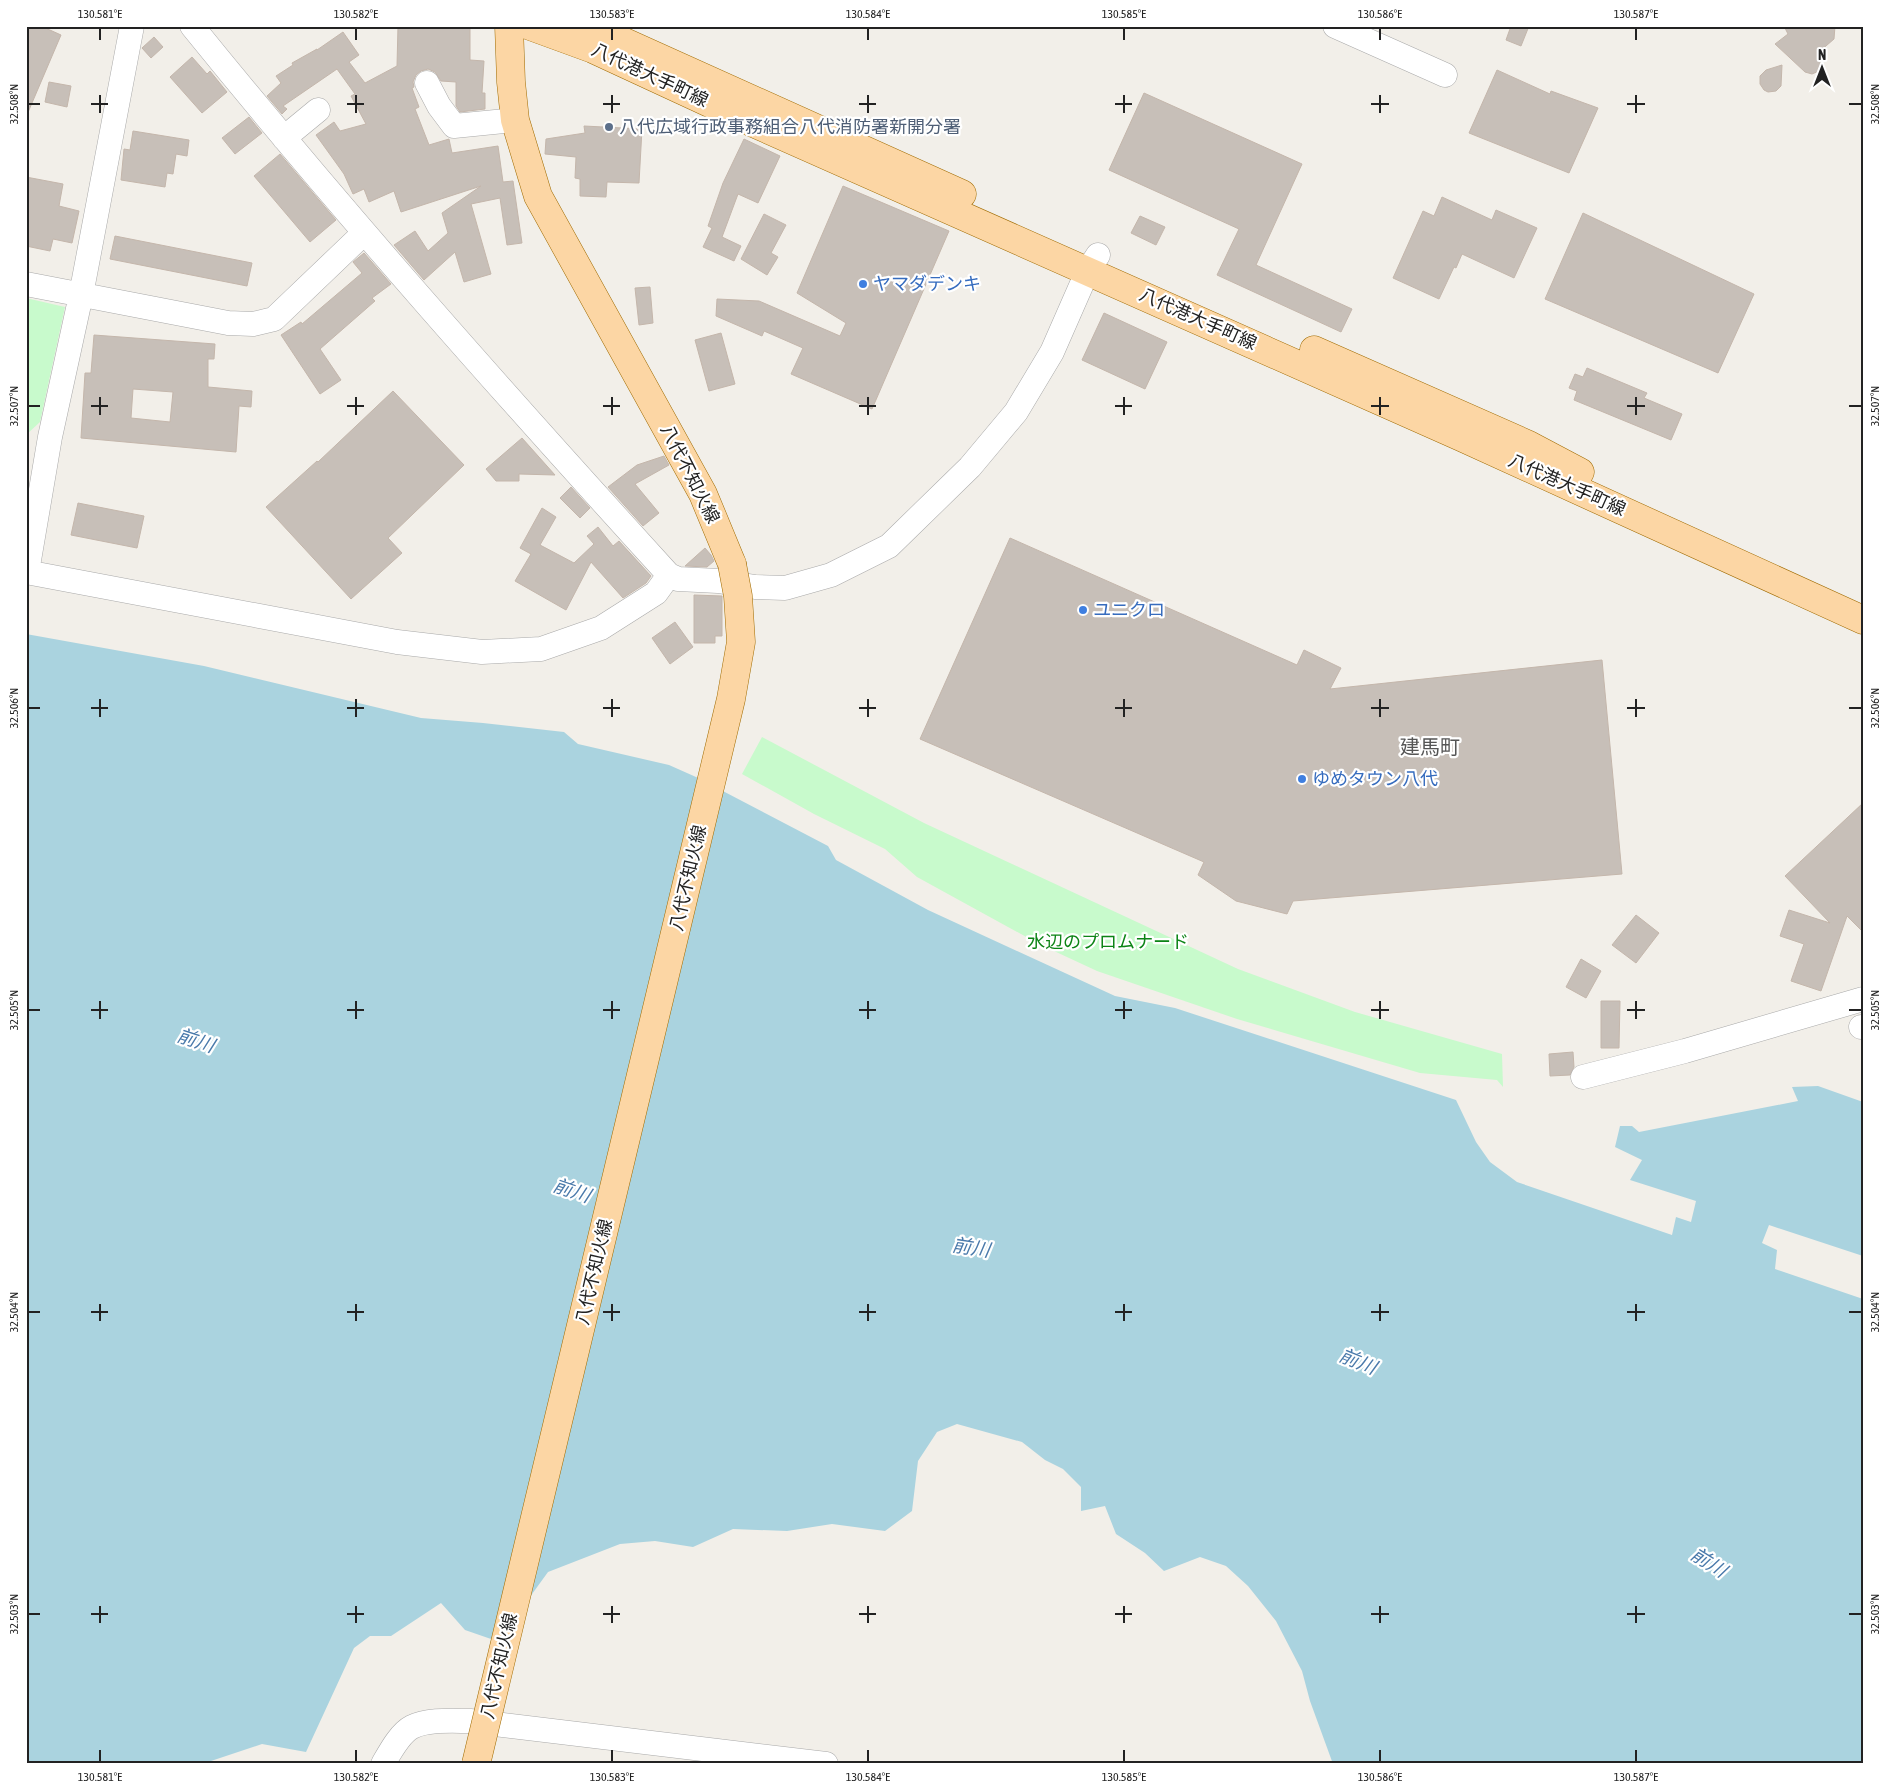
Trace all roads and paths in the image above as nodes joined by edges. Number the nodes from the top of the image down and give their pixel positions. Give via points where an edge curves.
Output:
1 (132, 26) edge
2 (192, 26) edge
3 (508, 26) edge
4 (530, 26) edge
5 (589, 26) edge
6 (1335, 26) edge
7 (1445, 75) dead end
8 (426, 83) dead end
9 (318, 110) dead end
10 (515, 120) junction
11 (284, 138) junction
12 (364, 233) junction
13 (1093, 263) junction
14 (26, 284) edge
15 (81, 295) junction
16 (36, 457) edge
17 (26, 572) edge
18 (669, 575) junction
19 (1863, 605) edge
20 (1863, 620) edge
21 (1863, 999) edge
22 (1582, 1077) dead end
23 (383, 1764) edge
24 (476, 1764) edge
25 (826, 1764) edge

1 - 15 street
2 - 11 street
3 - 10 main road, 八代不知火線
4 - 13 main road, 八代港大手町線 via 594,49 742,118
5 - 13 main road, 八代港大手町線
6 - 7 street
8 - 10 street via 454,126
9 - 11 street
10 - 24 main road, 八代不知火線, bridge via 538,196 703,494 732,564 741,642 732,699
11 - 12 street
12 - 15 street via 274,319 254,324 228,323
12 - 18 street
13 - 18 street via 1052,352 1016,412 970,467 889,546 831,575 785,588 678,579
13 - 19 main road, 八代港大手町線 via 1529,446 1691,529
13 - 20 main road, 八代港大手町線 via 1470,441
14 - 15 street
15 - 16 street
16 - 17 street
17 - 18 street via 397,642 482,652 541,649 601,628 656,593
21 - 22 street
23 - 25 street via 394,1745 412,1727 438,1721 470,1721

